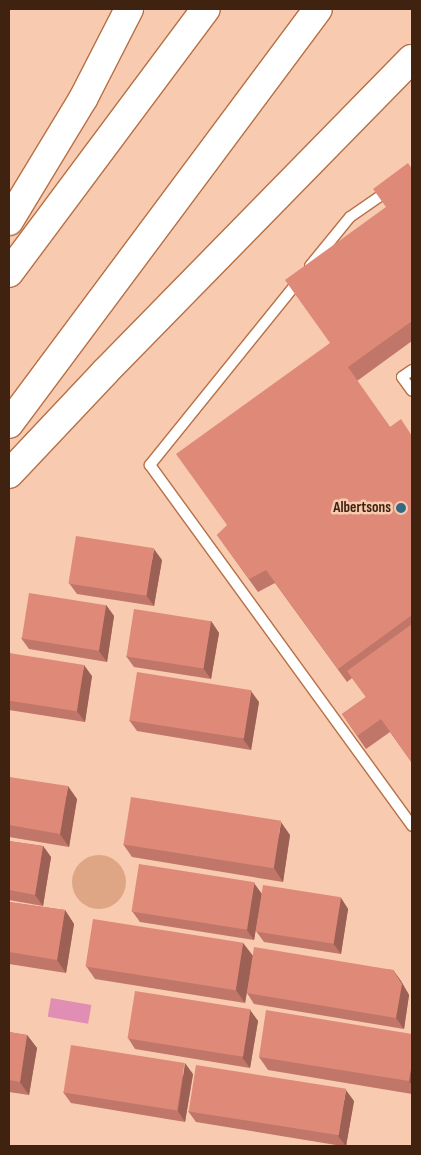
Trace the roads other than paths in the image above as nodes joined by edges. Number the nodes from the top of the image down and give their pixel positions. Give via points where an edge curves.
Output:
1 (129, 9) edge
2 (206, 9) edge
3 (318, 9) edge
4 (412, 59) edge
5 (397, 185) edge
6 (9, 221) edge
7 (9, 273) edge
8 (412, 370) edge
9 (412, 391) edge
10 (9, 424) edge
11 (9, 474) edge
12 (398, 807) junction
13 (412, 811) edge
14 (412, 826) edge

1 - 6 highway via 83,99
2 - 7 highway
3 - 10 highway
4 - 11 highway
5 - 12 lane via 350,217 150,465
8 - 9 lane via 402,377
12 - 13 lane
12 - 14 lane

